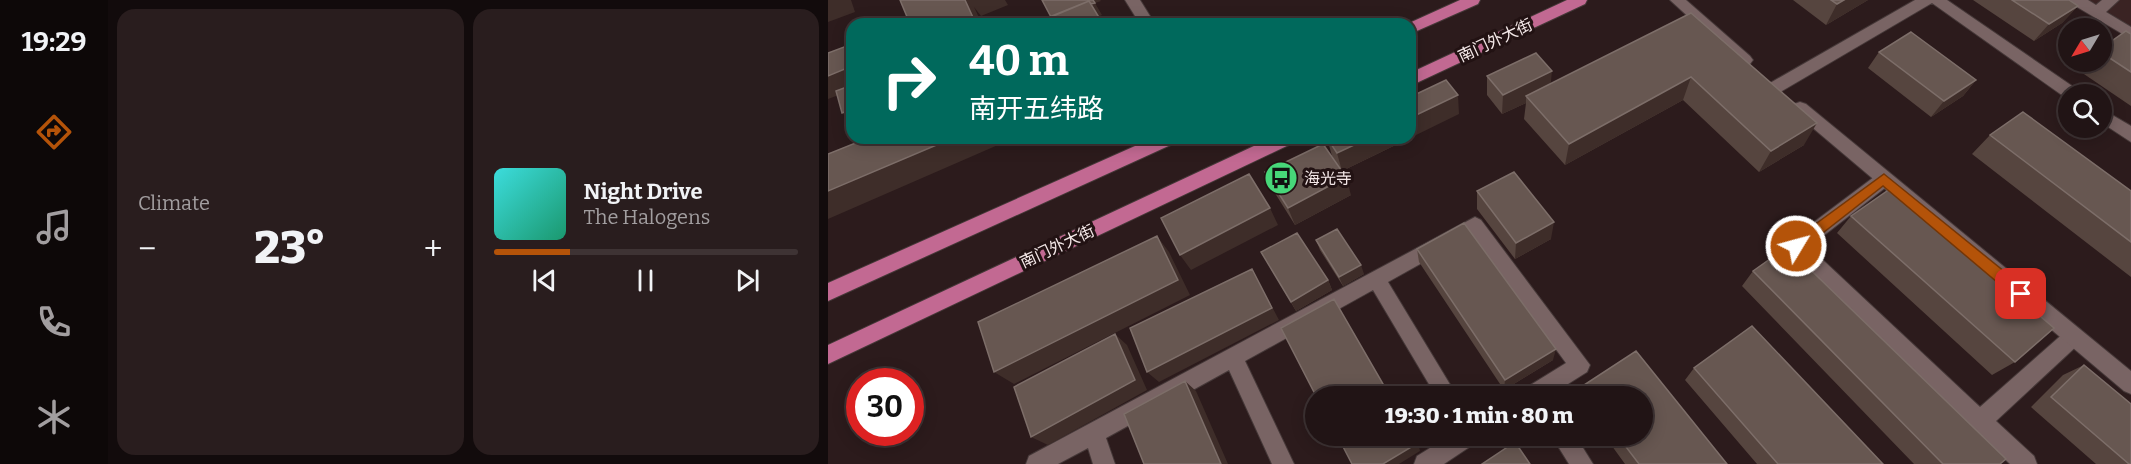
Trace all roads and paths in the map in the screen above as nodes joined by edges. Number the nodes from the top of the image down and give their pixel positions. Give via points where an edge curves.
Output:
1 (1132, 0) edge
2 (1473, 0) edge
3 (1580, 0) edge
4 (1677, 0) edge
5 (1926, 0) edge
6 (1937, 0) edge
7 (2077, 0) edge
8 (2112, 0) edge
9 (2096, 12) junction
10 (1144, 18) edge
11 (1416, 26) edge
12 (2131, 34) edge
13 (1416, 77) edge
14 (2059, 84) edge
15 (1776, 87) junction
16 (2112, 122) edge
17 (2131, 135) edge
18 (1156, 144) edge
19 (1274, 144) edge
20 (1884, 179) junction
21 (1376, 279) junction
22 (828, 292) edge
23 (2073, 337) junction
24 (828, 355) edge
25 (1233, 357) junction
26 (2131, 384) edge
27 (1441, 386) edge
28 (1547, 386) edge
29 (1980, 421) junction
30 (1094, 433) junction
31 (1453, 446) edge
32 (1570, 446) edge
33 (1037, 464) edge
34 (1104, 464) edge
35 (1283, 464) edge
36 (1425, 464) edge
37 (1582, 464) edge
38 (2026, 464) edge

1 - 10 street
2 - 11 main road
3 - 13 main road, 南门外大街
4 - 15 street
5 - 15 street
6 - 14 street
7 - 9 street
8 - 9 street
9 - 12 street
15 - 20 street
16 - 17 street
18 - 22 main road
19 - 24 main road, 南门外大街
20 - 23 street
20 - 29 street via 1796,246
21 - 25 street
21 - 27 street
21 - 28 street via 1475,225 1580,365
23 - 26 street
23 - 29 street
25 - 30 street
25 - 35 street
29 - 38 street
30 - 33 street
30 - 34 street
31 - 36 street
32 - 37 street

